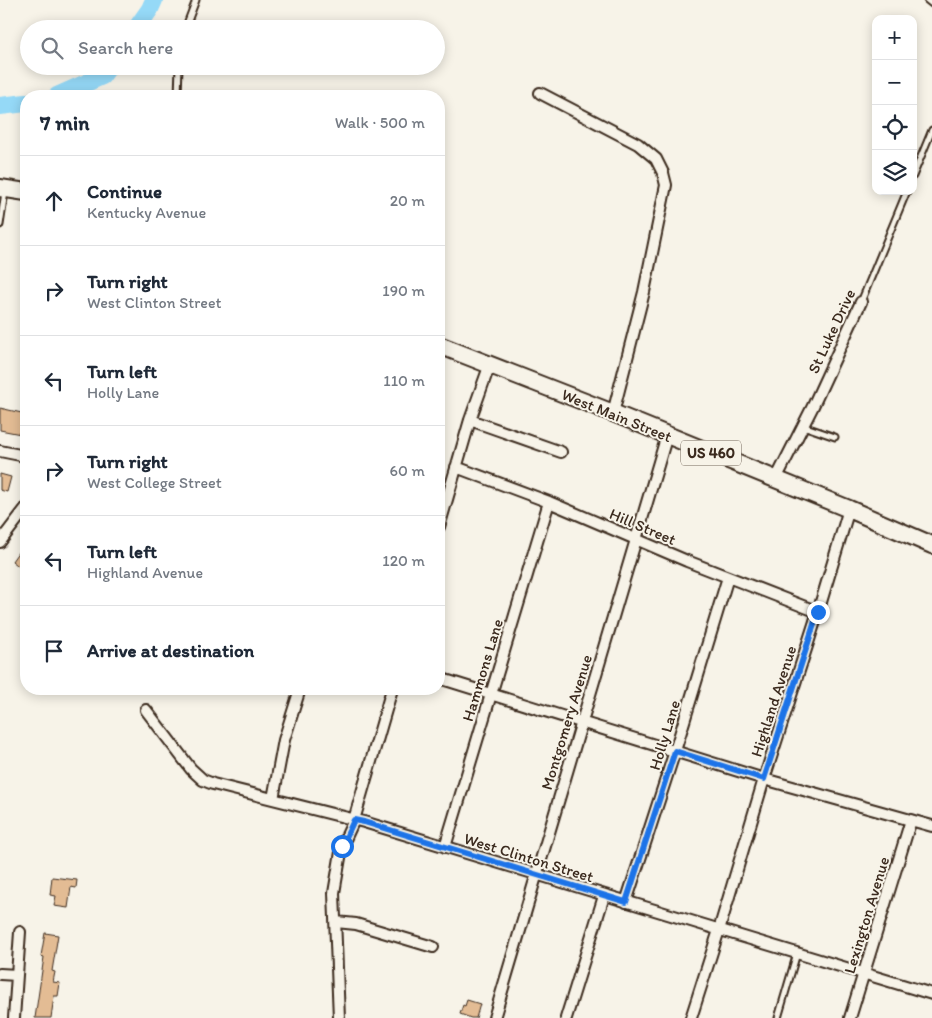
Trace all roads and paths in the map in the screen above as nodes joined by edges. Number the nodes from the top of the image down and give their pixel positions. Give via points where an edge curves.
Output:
1 (196, 0) edge
2 (927, 0) edge
3 (932, 4) edge
4 (188, 20) edge
5 (179, 75) edge
6 (178, 90) edge
7 (540, 93) dead end
8 (932, 130) edge
9 (917, 166) edge
10 (2, 188) edge
11 (20, 191) edge
12 (905, 195) edge
13 (0, 225) edge
14 (861, 302) joint
15 (445, 347) edge
16 (490, 364) junction
17 (613, 413) junction
18 (470, 420) junction
19 (803, 426) junction
20 (667, 435) junction
21 (835, 437) dead end
22 (0, 451) edge
23 (561, 452) dead end
24 (20, 455) edge
25 (456, 467) junction
26 (776, 479) junction
27 (548, 502) junction
28 (445, 505) edge
29 (849, 509) junction
30 (20, 516) edge
31 (637, 539) junction
32 (0, 542) edge
33 (932, 544) edge
34 (728, 577) junction
35 (818, 612) junction
36 (445, 680) edge
37 (298, 695) edge
38 (390, 695) edge
39 (491, 695) junction
40 (146, 710) dead end
41 (582, 722) junction
42 (675, 751) junction
43 (764, 779) junction
44 (273, 799) junction
45 (354, 820) junction
46 (911, 820) junction
47 (932, 826) edge
48 (445, 847) junction
49 (536, 875) junction
50 (604, 896) junction
51 (626, 902) junction
52 (336, 922) junction
53 (719, 930) junction
54 (20, 932) dead end
55 (433, 947) dead end
56 (797, 953) junction
57 (0, 974) edge
58 (17, 974) junction
59 (864, 974) junction
60 (932, 994) edge
61 (14, 1018) edge
62 (339, 1018) edge
63 (494, 1018) edge
64 (566, 1018) edge
65 (692, 1018) edge
66 (778, 1018) edge
67 (850, 1018) edge

1 - 4 lane
2 - 3 lane
5 - 6 lane
7 - 17 street via 638,144 656,159 666,185 644,292
8 - 9 lane
10 - 11 main road
10 - 13 lane
12 - 14 lane, St Luke Drive
14 - 19 street, St Luke Drive
15 - 16 main road, West Main Street / US 460
16 - 17 main road, West Main Street / US 460
16 - 18 street
17 - 20 main road, West Main Street / US 460
18 - 23 street
18 - 25 street
19 - 21 lane
19 - 26 street, St Luke Drive
20 - 26 main road, West Main Street / US 460
20 - 31 street, Montgomery Avenue
22 - 24 street
25 - 27 street, Hill Street
25 - 28 street
26 - 29 main road, West Main Street / US 460
27 - 31 street, Hill Street
27 - 39 street, Hammons Lane
29 - 33 main road, West Main Street / US 460
29 - 35 street, Highland Avenue
30 - 32 street
31 - 34 street, Hill Street
31 - 41 street, Montgomery Avenue
34 - 35 street, Hill Street
34 - 42 street, Holly Lane
35 - 43 street, Highland Avenue
36 - 39 street
37 - 44 street via 284,740
38 - 45 street
39 - 41 street
39 - 48 street, Hammons Lane
40 - 44 street, West Clinton Street via 203,780
41 - 42 street
41 - 49 street, Montgomery Avenue
42 - 43 street
42 - 51 street, Holly Lane
43 - 46 street
43 - 53 street, Highland Avenue
44 - 45 street, West Clinton Street
45 - 48 street, West Clinton Street
45 - 52 street via 342,846 334,893
46 - 47 street
46 - 59 street, Lexington Avenue
48 - 49 street, West Clinton Street
49 - 50 street, West Clinton Street
49 - 63 street, Montgomery Avenue
50 - 51 street, West Clinton Street
50 - 64 street
51 - 53 street, West Clinton Street
52 - 55 street via 365,926
52 - 62 street
53 - 56 street, West Clinton Street
53 - 65 street, Highland Avenue
54 - 58 street
56 - 59 street, West Clinton Street
56 - 66 lane
57 - 58 street
58 - 61 street
59 - 60 street, West Clinton Street
59 - 67 street, Lexington Avenue

